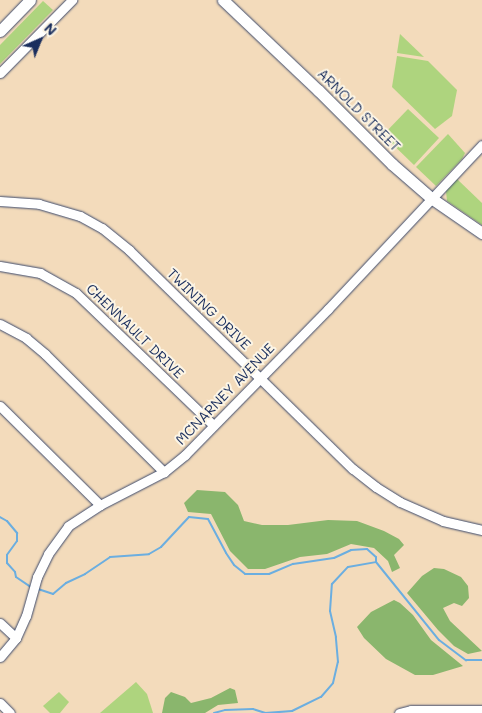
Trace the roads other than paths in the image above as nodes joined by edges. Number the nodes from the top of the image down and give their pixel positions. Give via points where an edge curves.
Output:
1 (30, 0) edge
2 (72, 0) edge
3 (222, 0) edge
4 (0, 31) edge
5 (0, 73) edge
6 (482, 145) edge
7 (432, 198) junction
8 (0, 201) edge
9 (482, 233) edge
10 (0, 266) edge
11 (0, 324) edge
12 (260, 377) junction
13 (0, 406) edge
14 (213, 425) junction
15 (164, 472) junction
16 (100, 505) junction
17 (482, 530) edge
18 (0, 623) edge
19 (16, 638) junction
20 (0, 657) edge
21 (0, 703) edge
22 (482, 710) edge
23 (10, 713) edge
24 (399, 713) edge

1 - 4 main road
2 - 5 street
3 - 7 main road, ARNOLD STREET via 392,164
6 - 7 street, MCNARNEY AVENUE
7 - 9 main road, ARNOLD STREET
7 - 12 street, MCNARNEY AVENUE
8 - 12 street, TWINING DRIVE via 39,204 80,216 102,228 129,250
10 - 14 street, CHENNAULT DRIVE via 40,273 76,293
11 - 15 street via 26,338 45,354
12 - 14 street, MCNARNEY AVENUE
12 - 17 street, TWINING DRIVE via 376,487 400,502 443,521
13 - 16 street
14 - 15 street, MCNARNEY AVENUE
15 - 16 street, MCNARNEY AVENUE
16 - 19 street, MCNARNEY AVENUE via 68,526 48,554
18 - 19 street
19 - 20 street, MCNARNEY AVENUE
21 - 23 street
22 - 24 street via 411,710

